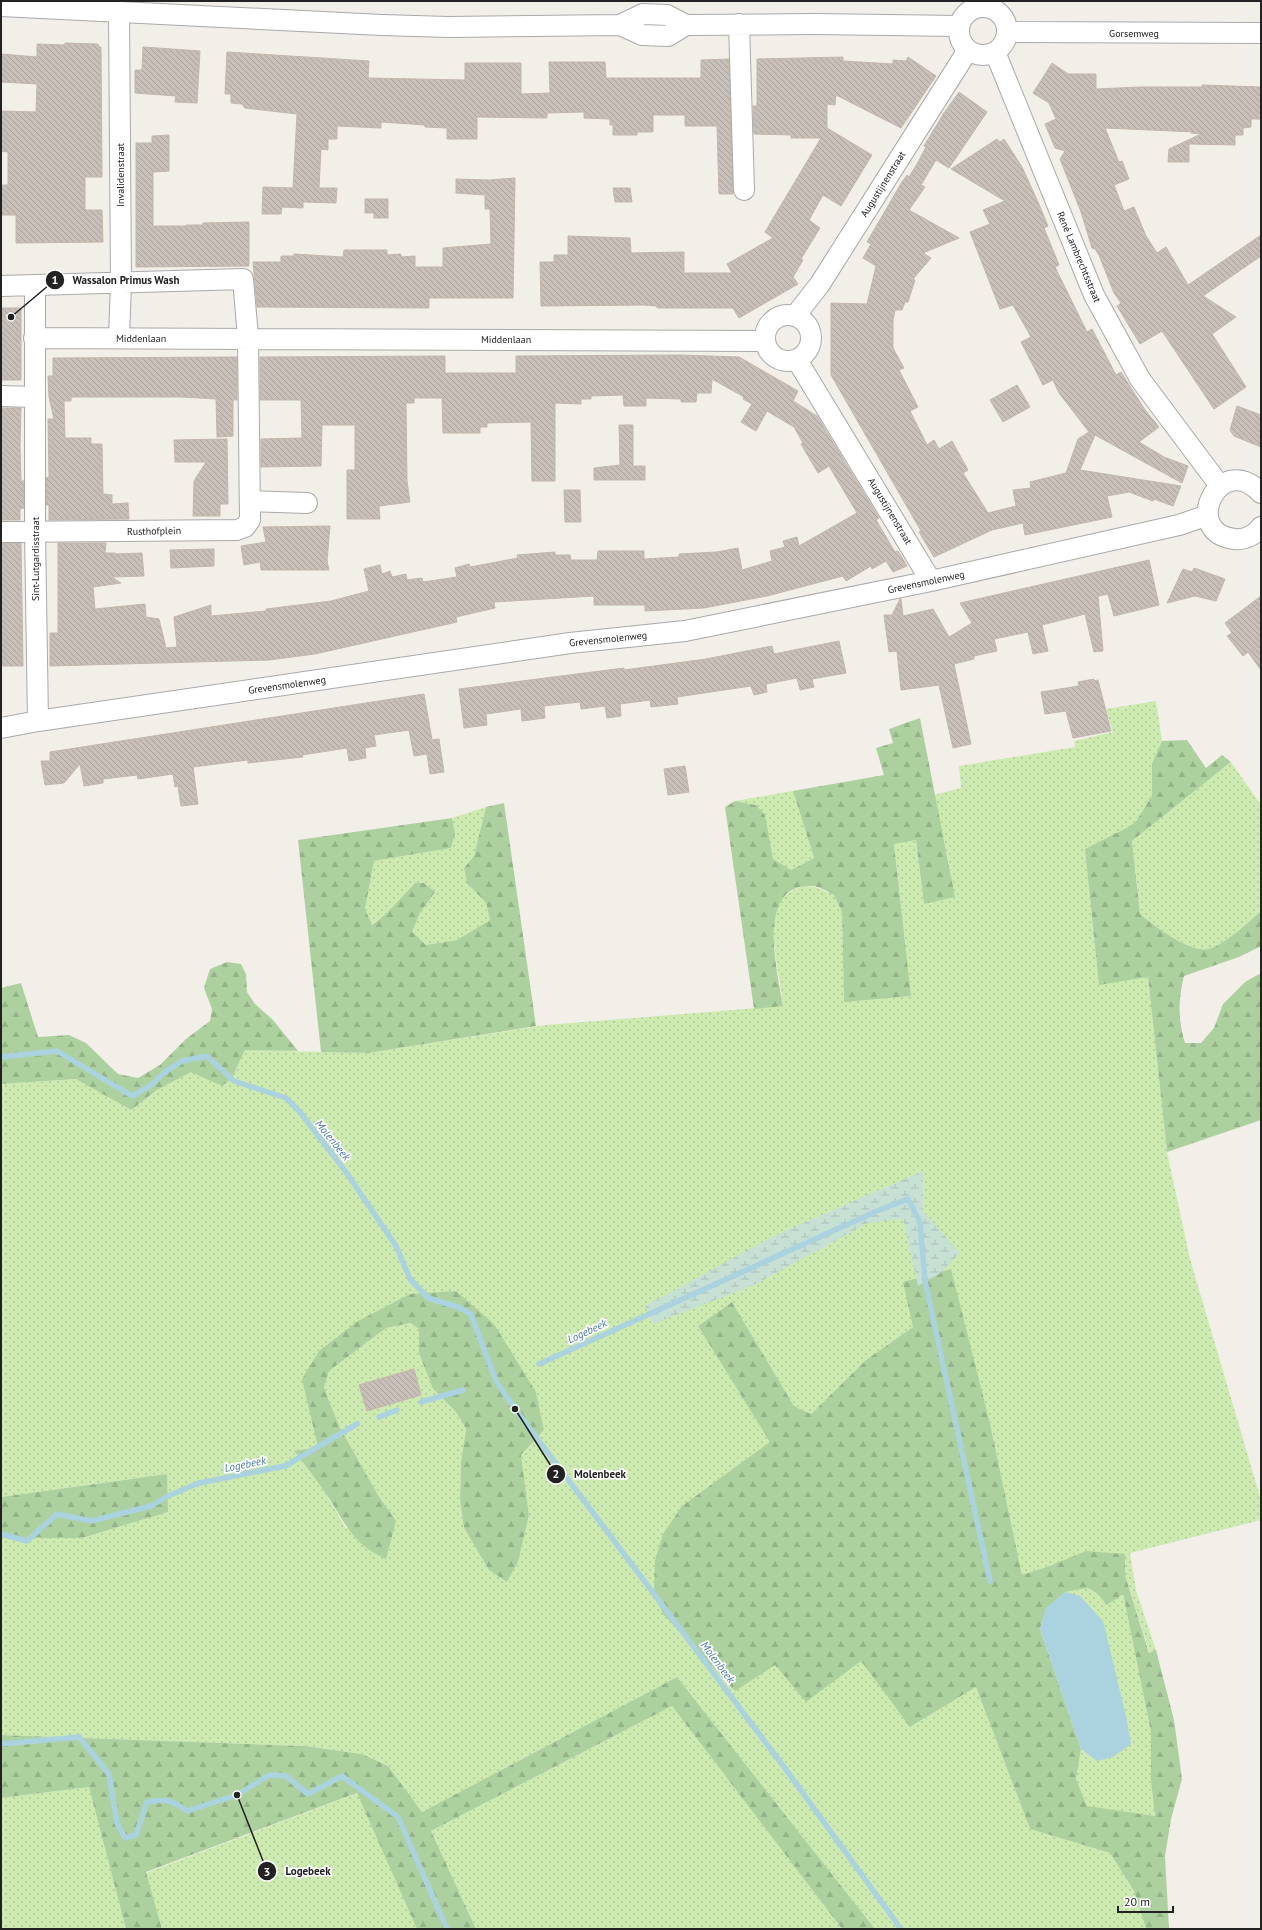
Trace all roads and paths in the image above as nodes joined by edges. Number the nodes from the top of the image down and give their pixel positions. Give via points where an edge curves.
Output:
1 (974, 4) edge
2 (1, 6) edge
3 (119, 13) junction
4 (739, 24) junction
5 (960, 26) junction
6 (1008, 32) junction
7 (1261, 33) edge
8 (968, 50) junction
9 (995, 52) junction
10 (744, 190) dead end
11 (121, 283) junction
12 (35, 285) junction
13 (1, 286) edge
14 (795, 316) junction
15 (34, 338) junction
16 (119, 338) junction
17 (248, 338) junction
18 (765, 341) junction
19 (797, 360) junction
20 (1, 396) edge
21 (34, 397) junction
22 (1220, 486) junction
23 (1261, 493) edge
24 (250, 501) junction
25 (307, 503) dead end
26 (1208, 515) junction
27 (1, 532) edge
28 (35, 532) junction
29 (1258, 535) edge
30 (931, 581) junction
31 (38, 721) junction
32 (1, 728) edge

1 - 5 street
1 - 6 street via 996,10 1007,24
2 - 3 street
3 - 4 street via 390,25 620,26 642,35 668,36 686,25
3 - 11 street, Invalidenstraat
4 - 5 street
4 - 10 street
5 - 8 street via 960,37
6 - 7 street, Gorsemweg
6 - 9 street via 1004,44
8 - 9 street via 982,55
8 - 14 street, Augustijnenstraat via 820,284
9 - 22 street, René Lambrechtsstraat via 1094,295 1140,379
11 - 12 street
11 - 16 street, Invalidenstraat
11 - 17 street via 243,279
12 - 13 street
12 - 15 street, Sint-Lutgardisstraat
14 - 18 street via 782,316 773,320 767,328
14 - 19 street via 806,323 812,338 810,347
15 - 16 street, Middenlaan
15 - 21 street, Sint-Lutgardisstraat
16 - 17 street, Middenlaan
17 - 18 street, Middenlaan
17 - 24 street, Rusthofplein
18 - 19 street via 775,358
19 - 30 street, Augustijnenstraat
20 - 21 street
21 - 28 street, Sint-Lutgardisstraat
22 - 23 street via 1228,482 1242,481 1255,486
22 - 26 street via 1212,494 1208,504
24 - 25 street
24 - 28 street, Rusthofplein via 250,520 245,527 237,530
26 - 29 street via 1215,530 1222,535 1238,540
26 - 30 street, Grevensmolenweg via 1179,525
27 - 28 street
28 - 31 street, Sint-Lutgardisstraat
30 - 31 street, Grevensmolenweg via 685,631 570,643
31 - 32 street, Grevensmolenweg

